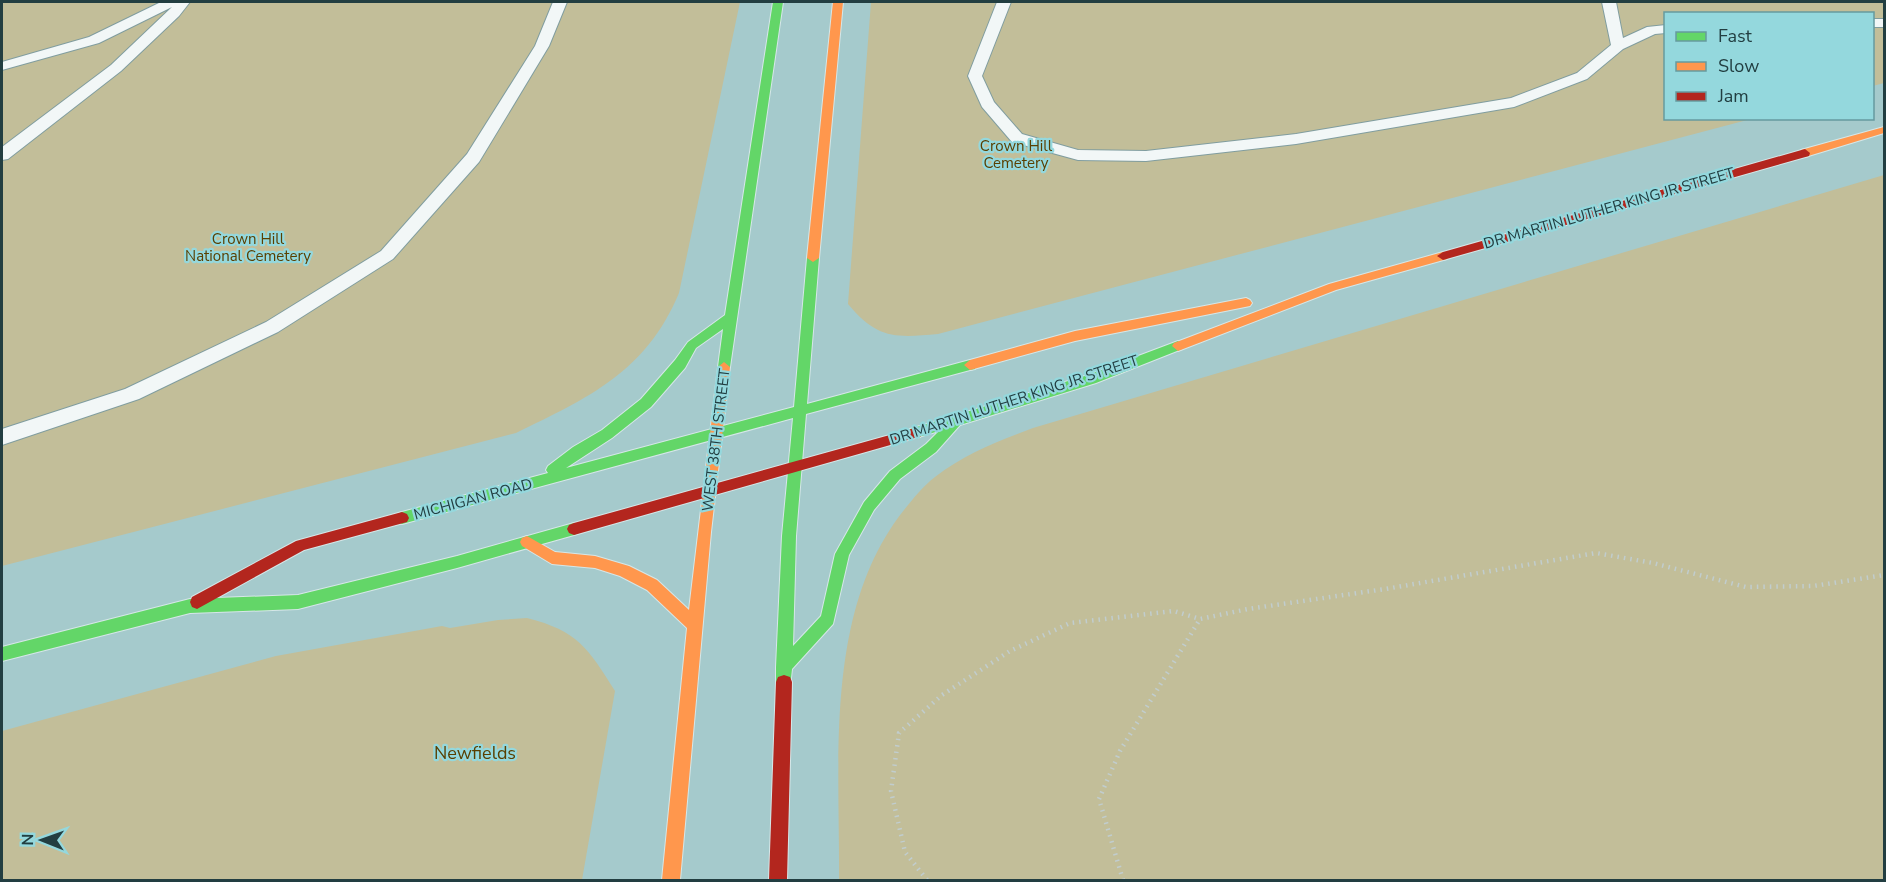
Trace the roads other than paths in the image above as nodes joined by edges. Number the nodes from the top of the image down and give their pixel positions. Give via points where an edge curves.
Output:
1 (171, 2) edge
2 (183, 2) edge
3 (560, 2) edge
4 (778, 2) edge
5 (838, 2) edge
6 (1004, 2) edge
7 (1620, 15) edge
8 (1659, 30) edge
9 (94, 40) junction
10 (1618, 46) junction
11 (132, 53) junction
12 (2, 66) edge
13 (1884, 130) edge
14 (2, 154) edge
15 (1333, 287) junction
16 (732, 317) junction
17 (799, 411) junction
18 (768, 420) joint
19 (957, 421) junction
20 (716, 435) junction
21 (2, 437) edge
22 (795, 466) junction
23 (759, 476) joint
24 (537, 482) junction
25 (710, 490) junction
26 (527, 542) junction
27 (190, 606) junction
28 (695, 625) junction
29 (2, 654) edge
30 (784, 667) junction
31 (671, 880) edge
32 (778, 880) edge

1 - 9 lane
2 - 11 lane
3 - 21 lane via 542,46 472,158 387,255 272,327 132,394
4 - 16 main road, WEST 38TH STREET
5 - 17 main road
6 - 10 lane via 975,76 987,104 1017,138 1078,155 1146,156 1296,139 1514,102 1582,76
7 - 8 lane
7 - 10 lane
8 - 10 lane
9 - 11 lane via 120,40
9 - 12 lane
11 - 14 lane
13 - 15 main road, DR MARTIN LUTHER KING JR STREET
15 - 17 main road, DR MARTIN LUTHER KING JR STREET via 1075,336
15 - 19 main road, DR MARTIN LUTHER KING JR STREET via 1091,379
16 - 20 main road, WEST 38TH STREET
16 - 24 main road via 692,345 681,364 646,403
17 - 18 main road, DR MARTIN LUTHER KING JR STREET
17 - 22 main road
18 - 20 main road, MICHIGAN ROAD
19 - 22 main road, DR MARTIN LUTHER KING JR STREET
19 - 30 main road via 931,448 895,475 869,506 842,554 828,619
20 - 24 main road, MICHIGAN ROAD
20 - 25 main road, WEST 38TH STREET
22 - 23 main road, DR MARTIN LUTHER KING JR STREET
22 - 30 main road
23 - 25 main road, MICHIGAN ROAD
24 - 27 main road, MICHIGAN ROAD via 301,545
25 - 26 main road, MICHIGAN ROAD
25 - 28 main road, WEST 38TH STREET
26 - 27 main road, MICHIGAN ROAD via 298,602
26 - 28 main road via 552,558 596,562 624,571 652,585
27 - 29 main road, MICHIGAN ROAD
28 - 31 main road, WEST 38TH STREET
30 - 32 main road

